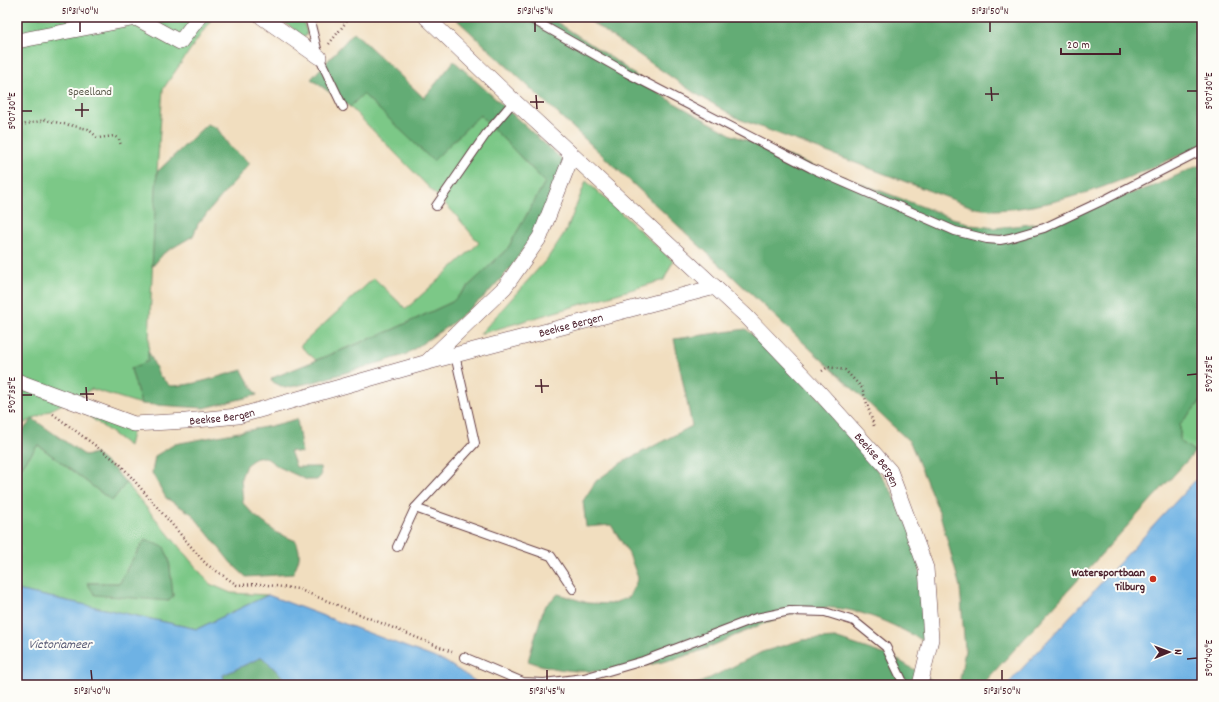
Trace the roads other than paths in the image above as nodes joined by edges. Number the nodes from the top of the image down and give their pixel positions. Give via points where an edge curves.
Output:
1 (200, 17) edge
2 (262, 17) edge
3 (309, 17) edge
4 (426, 17) edge
5 (528, 17) edge
6 (17, 41) edge
7 (319, 57) junction
8 (514, 101) junction
9 (343, 107) dead end
10 (1202, 150) edge
11 (572, 155) junction
12 (436, 206) dead end
13 (715, 287) junction
14 (455, 355) junction
15 (428, 362) junction
16 (17, 382) edge
17 (415, 508) junction
18 (397, 547) dead end
19 (573, 589) dead end
20 (464, 657) road end
21 (903, 685) edge
22 (920, 685) edge

1 - 6 street via 180,42 136,18
2 - 7 street
3 - 7 lane
4 - 8 street, Beekse Bergen
5 - 10 lane via 627,73 811,168 955,231 987,239 1000,240 1044,228
7 - 9 lane
8 - 11 street, Beekse Bergen
8 - 12 lane via 486,134
11 - 13 street, Beekse Bergen
11 - 15 street, Beekse Bergen via 540,237 505,287
13 - 14 street, Beekse Bergen
13 - 22 street, Beekse Bergen via 820,393 890,471 926,568 931,639
14 - 15 street, Beekse Bergen
14 - 17 lane via 475,443
15 - 16 street, Beekse Bergen via 238,416 134,424
17 - 18 lane
17 - 19 lane via 550,556
20 - 21 lane via 523,682 544,683 584,678 643,660 756,618 790,610 825,612 854,622 886,648

